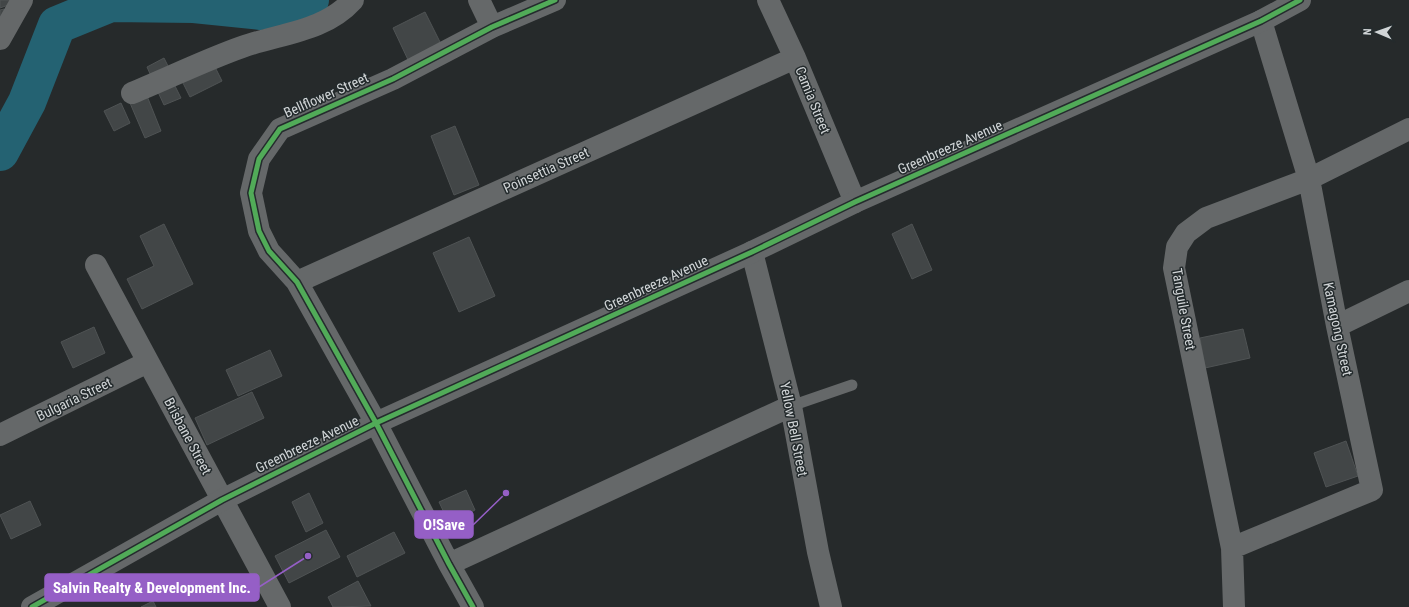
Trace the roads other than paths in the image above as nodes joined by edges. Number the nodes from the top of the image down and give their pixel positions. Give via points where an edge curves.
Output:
1 (22, 0) edge
2 (353, 0) edge
3 (479, 0) edge
4 (555, 0) edge
5 (768, 0) edge
6 (1300, 0) edge
7 (1261, 21) junction
8 (492, 27) junction
9 (0, 39) edge
10 (796, 58) junction
11 (132, 93) dead end
12 (1409, 129) edge
13 (1309, 179) junction
14 (855, 202) junction
15 (752, 252) junction
16 (96, 265) dead end
17 (297, 282) junction
18 (1409, 291) edge
19 (1337, 326) junction
20 (148, 362) junction
21 (852, 385) dead end
22 (791, 406) junction
23 (376, 424) junction
24 (0, 435) edge
25 (222, 500) junction
26 (1232, 548) junction
27 (449, 564) junction
28 (32, 607) edge
29 (280, 607) edge
30 (473, 607) edge
31 (831, 607) edge
32 (1234, 607) edge

1 - 9 street
2 - 11 street via 344,10 309,29 243,47
3 - 8 street
4 - 8 street, Bellflower Street
5 - 10 street, Camia Street
6 - 7 street, Greenbreeze Avenue
7 - 13 street, Kamagong Street
7 - 14 street, Greenbreeze Avenue
8 - 17 street, Bellflower Street via 393,79 280,129 259,159 251,193 262,238
10 - 14 street, Camia Street
10 - 17 street, Poinsettia Street
12 - 13 street, Tanguile Street
13 - 19 street, Kamagong Street
13 - 26 street, Tanguile Street via 1206,218 1186,233 1177,247 1174,268
14 - 15 street, Greenbreeze Avenue
15 - 22 street, Yellow Bell Street
15 - 23 street, Greenbreeze Avenue
16 - 20 street, Brisbane Street
17 - 23 street, Bellflower Street
18 - 19 street
19 - 26 street, Kamagong Street via 1372,490
20 - 24 street, Bulgaria Street
20 - 25 street, Brisbane Street
21 - 22 lane
22 - 27 street
22 - 31 street, Yellow Bell Street via 818,552
23 - 25 street, Greenbreeze Avenue
23 - 27 street
25 - 28 street, Greenbreeze Avenue
25 - 29 street, Brisbane Street
26 - 32 street, Tanguile Street
27 - 30 street

